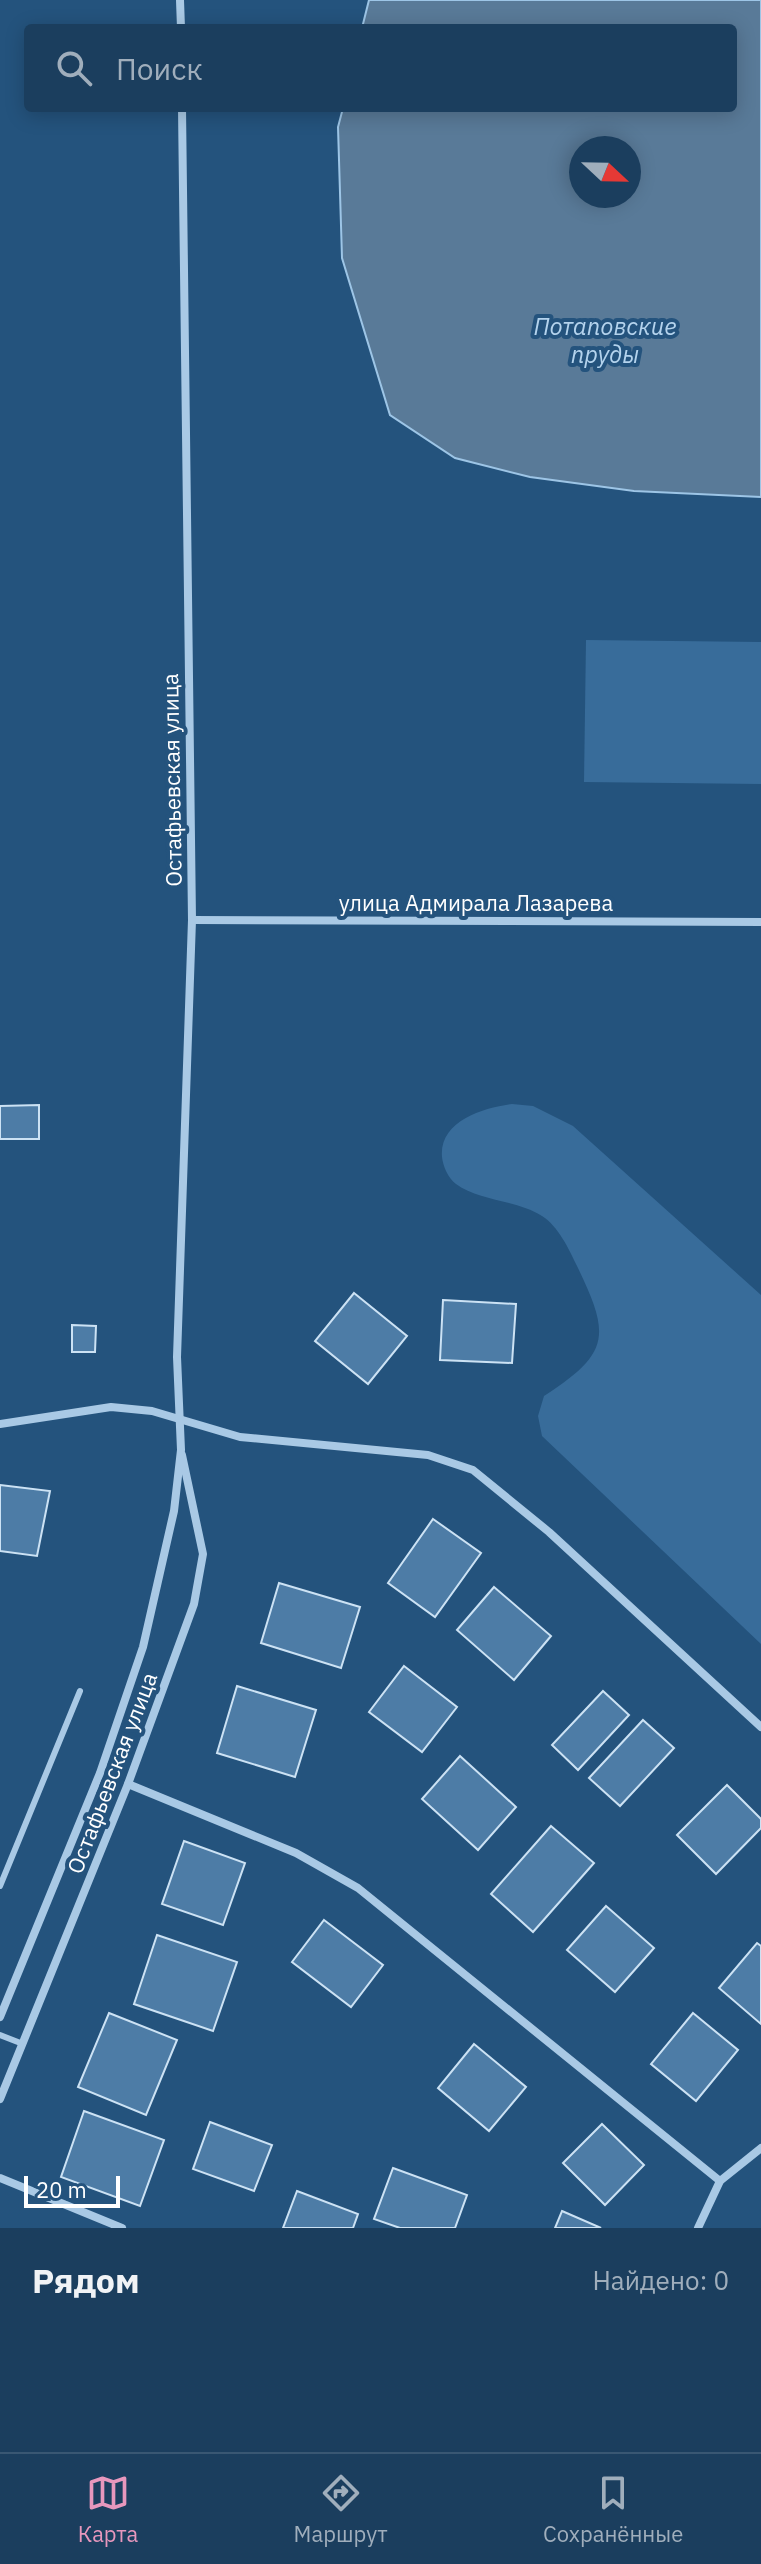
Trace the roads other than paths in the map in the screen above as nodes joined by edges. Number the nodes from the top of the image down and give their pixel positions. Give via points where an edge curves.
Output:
1 (180, 0) edge
2 (181, 24) edge
3 (182, 112) edge
4 (192, 920) junction
5 (761, 922) edge
6 (179, 1418) junction
7 (0, 1424) edge
8 (181, 1450) junction
9 (80, 1691) dead end
10 (761, 1727) edge
11 (128, 1784) junction
12 (0, 1886) edge
13 (0, 2017) edge
14 (0, 2035) edge
15 (23, 2044) junction
16 (0, 2099) edge
17 (761, 2148) edge
18 (0, 2178) edge
19 (720, 2181) junction
20 (122, 2228) edge
21 (698, 2228) edge

1 - 2 street
3 - 4 street, Остафьевская улица
4 - 5 street, улица Адмирала Лазарева
4 - 6 street, Остафьевская улица
6 - 7 street via 111,1407
6 - 8 street, Остафьевская улица
6 - 10 street via 240,1437 428,1455 473,1470 549,1532
8 - 11 street, Остафьевская улица via 203,1554 194,1604
8 - 13 street, Остафьевская улица via 174,1511 143,1647 100,1773
9 - 12 lane
11 - 15 street, Остафьевская улица
11 - 19 street via 296,1853 358,1888
14 - 15 lane
15 - 16 street, Остафьевская улица
17 - 19 street
18 - 20 street
19 - 21 street

